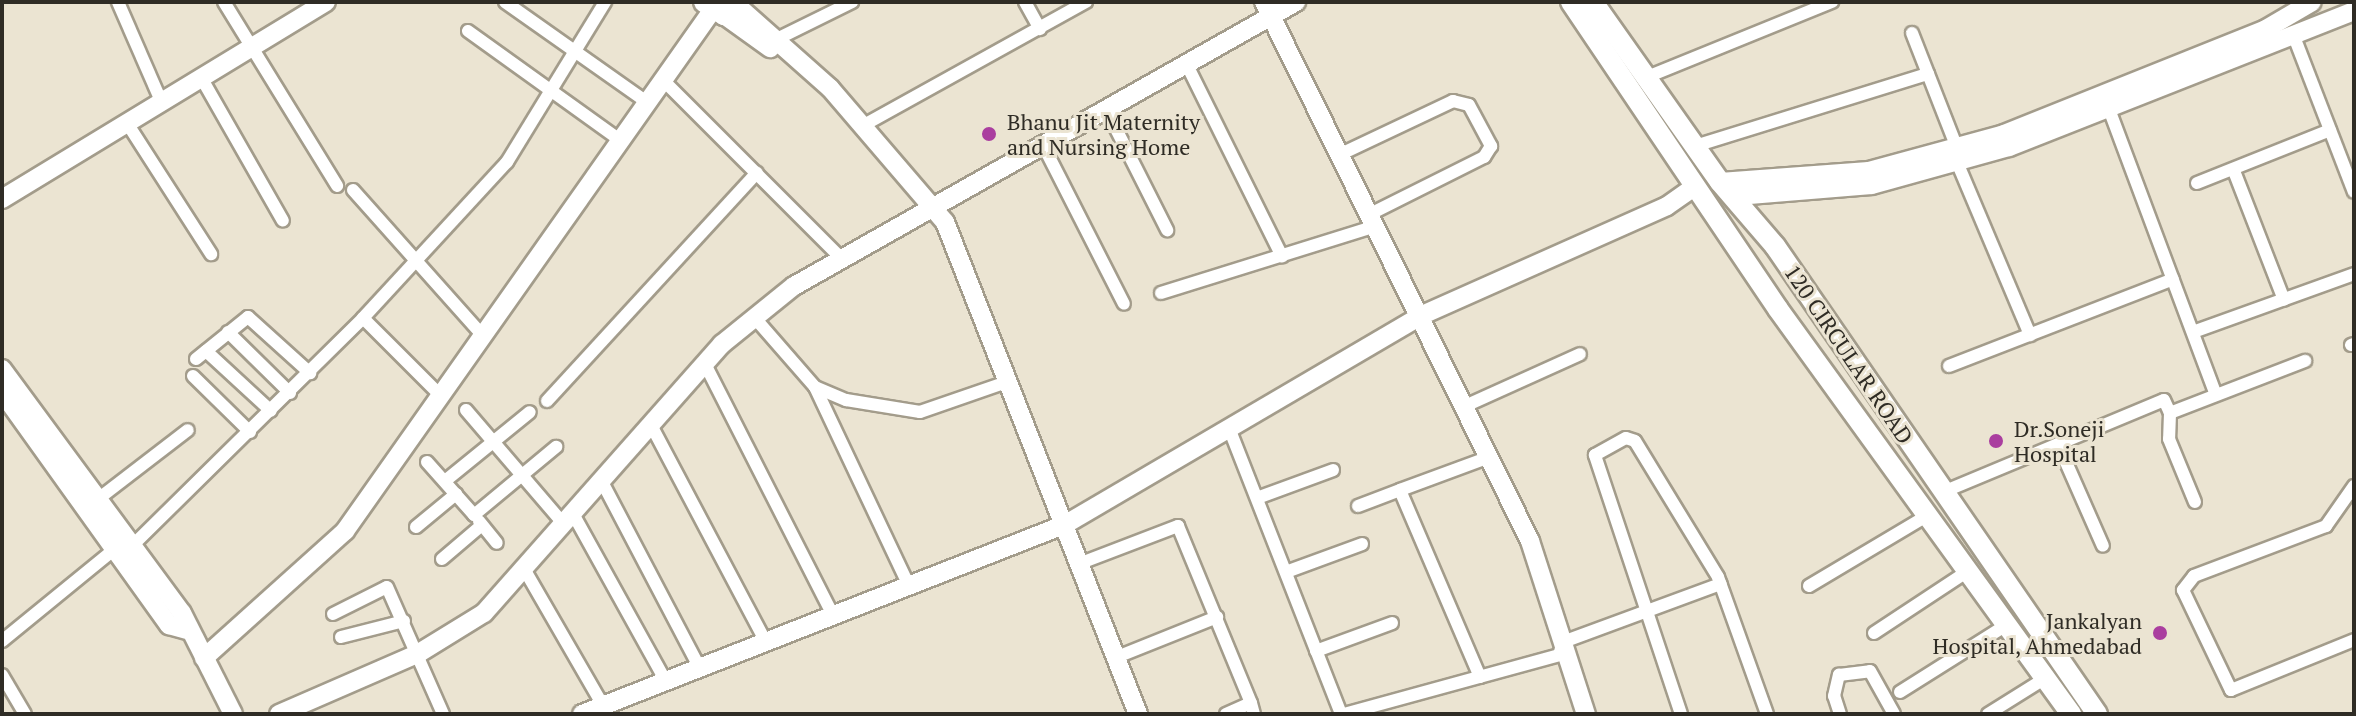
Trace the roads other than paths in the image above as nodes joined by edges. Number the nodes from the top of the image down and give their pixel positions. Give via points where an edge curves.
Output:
1 (118, 2) edge
2 (224, 2) edge
3 (326, 2) edge
4 (505, 2) edge
5 (605, 2) edge
6 (852, 2) edge
7 (1025, 2) edge
8 (1086, 2) edge
9 (1296, 2) edge
10 (1571, 2) edge
11 (1593, 2) edge
12 (1832, 2) edge
13 (2312, 2) edge
14 (723, 5) edge
15 (1268, 9) edge
16 (2354, 11) edge
17 (1040, 29) junction
18 (468, 31) dead end
19 (1912, 33) dead end
20 (2293, 34) junction
21 (777, 39) junction
22 (251, 47) junction
23 (571, 49) junction
24 (1186, 63) junction
25 (1928, 74) junction
26 (1647, 77) junction
27 (202, 79) junction
28 (664, 81) junction
29 (549, 89) junction
30 (162, 103) junction
31 (648, 103) junction
32 (1106, 109) junction
33 (2109, 109) junction
34 (127, 123) junction
35 (864, 125) junction
36 (2330, 130) junction
37 (621, 141) junction
38 (1043, 145) junction
39 (1695, 146) junction
40 (1341, 154) junction
41 (1957, 155) junction
42 (2234, 171) junction
43 (757, 173) junction
44 (1720, 182) junction
45 (2197, 183) dead end
46 (337, 186) dead end
47 (353, 190) dead end
48 (2354, 192) edge
49 (1702, 194) junction
50 (1737, 196) junction
51 (2, 199) edge
52 (929, 210) junction
53 (1373, 220) junction
54 (283, 221) dead end
55 (1167, 230) dead end
56 (211, 254) dead end
57 (1282, 256) junction
58 (842, 259) junction
59 (412, 263) junction
60 (2354, 274) edge
61 (2173, 279) junction
62 (1161, 293) dead end
63 (2284, 300) junction
64 (1124, 304) dead end
65 (1420, 316) junction
66 (754, 317) junction
67 (363, 318) junction
68 (228, 332) junction
69 (2193, 332) junction
70 (482, 335) junction
71 (2030, 335) junction
72 (1580, 354) dead end
73 (2305, 361) dead end
74 (705, 364) junction
75 (1949, 366) dead end
76 (2, 369) edge
77 (310, 373) junction
78 (193, 376) dead end
79 (998, 385) junction
80 (815, 387) junction
81 (2, 392) edge
82 (290, 393) junction
83 (2216, 395) junction
84 (441, 396) junction
85 (547, 401) dead end
86 (1465, 406) junction
87 (466, 410) dead end
88 (271, 411) junction
89 (530, 412) dead end
90 (2170, 413) junction
91 (651, 425) junction
92 (1229, 428) junction
93 (188, 430) dead end
94 (250, 432) junction
95 (494, 441) junction
96 (2058, 444) junction
97 (556, 447) dead end
98 (1489, 457) junction
99 (427, 462) dead end
100 (1333, 470) dead end
101 (523, 476) junction
102 (600, 478) junction
103 (445, 481) junction
104 (2354, 486) edge
105 (1400, 490) junction
106 (1943, 492) junction
107 (456, 494) junction
108 (1257, 498) junction
109 (98, 499) junction
110 (2195, 502) dead end
111 (2350, 503) edge
112 (1358, 506) dead end
113 (1928, 515) junction
114 (568, 517) junction
115 (478, 520) junction
116 (1060, 525) junction
117 (416, 527) dead end
118 (497, 543) dead end
119 (1362, 544) dead end
120 (2103, 546) dead end
121 (123, 548) junction
122 (442, 559) dead end
123 (1081, 563) junction
124 (523, 567) junction
125 (1968, 571) junction
126 (1286, 572) junction
127 (907, 582) junction
128 (1721, 584) junction
129 (1809, 586) dead end
130 (1648, 611) junction
131 (333, 614) dead end
132 (833, 615) junction
133 (1217, 617) junction
134 (404, 621) junction
135 (1392, 623) dead end
136 (2005, 626) junction
137 (1874, 633) dead end
138 (341, 637) dead end
139 (764, 638) junction
140 (2354, 640) edge
141 (2, 641) edge
142 (1563, 642) junction
143 (1316, 651) junction
144 (419, 653) junction
145 (1117, 657) junction
146 (204, 658) junction
147 (698, 665) junction
148 (2, 675) edge
149 (1480, 677) junction
150 (664, 678) junction
151 (2044, 679) junction
152 (1900, 692) dead end
153 (602, 704) junction
154 (1252, 709) edge
155 (25, 714) edge
156 (233, 714) edge
157 (279, 714) edge
158 (443, 714) edge
159 (582, 714) edge
160 (1125, 714) edge
161 (1138, 714) edge
162 (1226, 714) edge
163 (1342, 714) edge
164 (1586, 714) edge
165 (1681, 714) edge
166 (1767, 714) edge
167 (1840, 714) edge
168 (1894, 714) edge
169 (1988, 714) edge
170 (2071, 714) edge
171 (2097, 714) edge

1 - 30 street
2 - 22 street
3 - 22 street
4 - 23 street
5 - 23 street
6 - 21 street
7 - 17 street
8 - 17 street
9 - 15 street
10 - 49 main road, 120 CIRCULAR ROAD
11 - 26 main road, 120 CIRCULAR ROAD
12 - 26 street
13 - 41 street via 2126,87
14 - 21 street
14 - 28 street
14 - 52 street via 822,96
15 - 24 street
15 - 40 street
16 - 20 street
17 - 35 street
18 - 29 street
19 - 25 street
20 - 33 street
20 - 36 street
21 - 35 street
22 - 27 street
22 - 46 street
23 - 29 street
23 - 31 street
24 - 32 street
24 - 57 street
25 - 39 street
25 - 41 street
26 - 39 main road, 120 CIRCULAR ROAD
27 - 30 street
27 - 54 street
28 - 31 street
28 - 43 street
29 - 37 street
29 - 59 street via 507,162
30 - 34 street
31 - 37 street
32 - 38 street
32 - 55 street
33 - 41 street
33 - 61 street
34 - 51 street
34 - 56 street
35 - 52 street
36 - 42 street
36 - 48 street
37 - 70 street
38 - 52 street
38 - 64 street
39 - 44 main road, 120 CIRCULAR ROAD
40 - 53 street
40 - 53 street via 1453,101 1469,105 1491,146 1484,157
41 - 44 street via 1869,171
41 - 50 street via 1872,185
41 - 71 street
42 - 45 street
42 - 63 street
43 - 58 street
43 - 85 street
44 - 49 main road
44 - 50 main road, 120 CIRCULAR ROAD
47 - 59 street
49 - 50 main road
49 - 65 street
49 - 113 main road, 120 CIRCULAR ROAD
50 - 106 main road, 120 CIRCULAR ROAD
52 - 58 street
52 - 79 street
52 - 116 street
53 - 57 street
53 - 65 street
57 - 62 street
58 - 66 street
59 - 67 street
59 - 70 street
60 - 63 street
61 - 69 street
61 - 71 street
63 - 69 street
65 - 86 street
65 - 92 street
66 - 74 street
66 - 80 street
67 - 77 street
67 - 84 street
68 - 77 street via 248,317
68 - 82 street
68 - 88 street via 201,355
69 - 83 street
70 - 84 street
71 - 75 street
72 - 86 street
73 - 83 street
74 - 91 street
74 - 132 street
76 - 109 street
77 - 82 street
78 - 94 street
79 - 80 street via 920,412
79 - 116 street
80 - 127 street
81 - 121 street
82 - 88 street
83 - 90 street
84 - 146 street via 345,531
86 - 98 street
87 - 95 street
88 - 94 street
89 - 95 street
90 - 96 street via 2164,400
90 - 110 street via 2169,439
91 - 102 street
91 - 139 street
92 - 108 street
92 - 116 street
93 - 109 street
94 - 121 street
95 - 101 street
95 - 103 street
96 - 106 street
96 - 120 street
97 - 101 street
98 - 105 street
98 - 142 street via 1530,541
99 - 103 street
100 - 108 street
101 - 114 street
101 - 115 street
102 - 114 street
102 - 147 street
103 - 107 street
104 - 111 street
105 - 112 street
105 - 149 street
106 - 171 main road, 120 CIRCULAR ROAD
107 - 115 street
107 - 117 street
108 - 126 street
109 - 121 street
111 - 140 street via 2326,526 2194,576 2183,590 2231,690
113 - 125 main road, 120 CIRCULAR ROAD
113 - 129 street
114 - 124 street
114 - 150 street
115 - 118 street
115 - 122 street
116 - 123 street
116 - 127 street
116 - 160 street
119 - 126 street
121 - 141 street
121 - 146 street via 182,613
123 - 133 street via 1178,526
123 - 145 street
124 - 144 street via 484,613
124 - 153 street
125 - 136 main road, 120 CIRCULAR ROAD
125 - 137 street
126 - 143 street
127 - 132 street
128 - 130 street
128 - 130 street via 1635,441 1626,438 1595,455
128 - 166 street
130 - 142 street
130 - 165 street
131 - 134 street via 387,587
132 - 139 street
133 - 145 street
133 - 154 street
134 - 138 street
134 - 144 street
135 - 143 street
136 - 151 main road, 120 CIRCULAR ROAD
136 - 152 street
139 - 147 street
142 - 149 street via 1559,655
142 - 164 street
143 - 163 street
144 - 157 street
144 - 158 street
145 - 161 street
146 - 156 street
147 - 150 street
148 - 155 street
149 - 163 street
150 - 153 street
151 - 169 street
151 - 170 main road, 120 CIRCULAR ROAD
153 - 159 street
154 - 162 street
167 - 168 street via 1834,696 1839,675 1870,671

